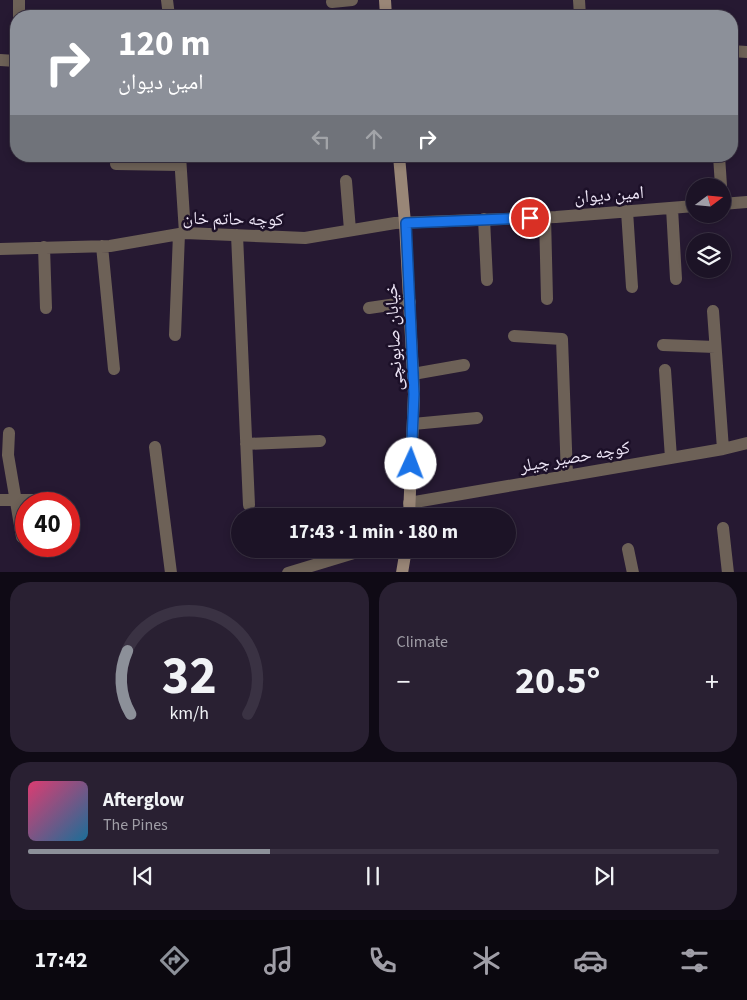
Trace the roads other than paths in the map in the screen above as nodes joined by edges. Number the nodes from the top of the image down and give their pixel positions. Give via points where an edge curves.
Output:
1 (352, 0) edge
2 (332, 2) dead end
3 (148, 162) edge
4 (180, 162) edge
5 (400, 162) edge
6 (719, 162) edge
7 (116, 164) dead end
8 (720, 178) edge
9 (346, 181) dead end
10 (747, 202) edge
11 (731, 203) edge
12 (686, 207) edge
13 (672, 208) junction
14 (627, 211) junction
15 (545, 217) junction
16 (484, 220) junction
17 (406, 223) junction
18 (350, 230) junction
19 (182, 234) junction
20 (237, 235) junction
21 (102, 246) junction
22 (44, 248) junction
23 (0, 249) edge
24 (676, 279) dead end
25 (487, 280) dead end
26 (632, 287) dead end
27 (547, 299) dead end
28 (410, 302) junction
29 (46, 308) dead end
30 (370, 308) dead end
31 (713, 311) dead end
32 (174, 335) dead end
33 (514, 336) dead end
34 (663, 346) dead end
35 (715, 347) junction
36 (464, 365) dead end
37 (114, 369) dead end
38 (665, 370) dead end
39 (413, 374) junction
40 (477, 418) dead end
41 (413, 424) junction
42 (9, 433) dead end
43 (320, 441) dead end
44 (747, 443) edge
45 (246, 444) junction
46 (155, 447) dead end
47 (723, 449) junction
48 (671, 458) junction
49 (567, 476) junction
50 (0, 500) edge
51 (15, 500) joint
52 (249, 505) dead end
53 (409, 508) edge
54 (418, 508) edge
55 (723, 528) dead end
56 (628, 549) dead end
57 (336, 558) edge
58 (404, 558) edge
59 (171, 572) edge
60 (288, 572) edge
61 (402, 572) edge
62 (633, 572) edge
63 (728, 572) edge

1 - 2 street
3 - 7 street
4 - 19 street
5 - 17 street, خیابان صابونچی
6 - 8 street
9 - 18 street
10 - 11 street
12 - 13 street, امین دیوان
13 - 14 street, امین دیوان
13 - 24 street
14 - 15 street, امین دیوان
14 - 26 street
15 - 16 street, امین دیوان
15 - 27 street
16 - 17 street, امین دیوان
16 - 25 street
17 - 18 street, کوچه حاتم خان
17 - 28 street, خیابان صابونچی
18 - 20 street, کوچه حاتم خان via 305,238
19 - 20 street, کوچه حاتم خان
19 - 21 street, کوچه حاتم خان
19 - 32 street
20 - 45 street
21 - 22 street, کوچه حاتم خان
21 - 37 street
22 - 23 street, کوچه حاتم خان
22 - 29 street
28 - 30 street
28 - 39 street, خیابان صابونچی
31 - 35 street
33 - 49 street via 562,339
34 - 35 street
35 - 47 street
36 - 39 street
38 - 48 street
39 - 41 street, خیابان صابونچی
40 - 41 street
41 - 53 street, خیابان صابونچی
42 - 51 street via 8,455
43 - 45 street
44 - 47 street, کوچه حصیر چیلر
45 - 52 street
46 - 59 street
47 - 48 street, کوچه حصیر چیلر
48 - 49 street, کوچه حصیر چیلر
49 - 54 street, کوچه حصیر چیلر
50 - 51 street
55 - 63 street
56 - 62 street
57 - 60 street
58 - 61 street

